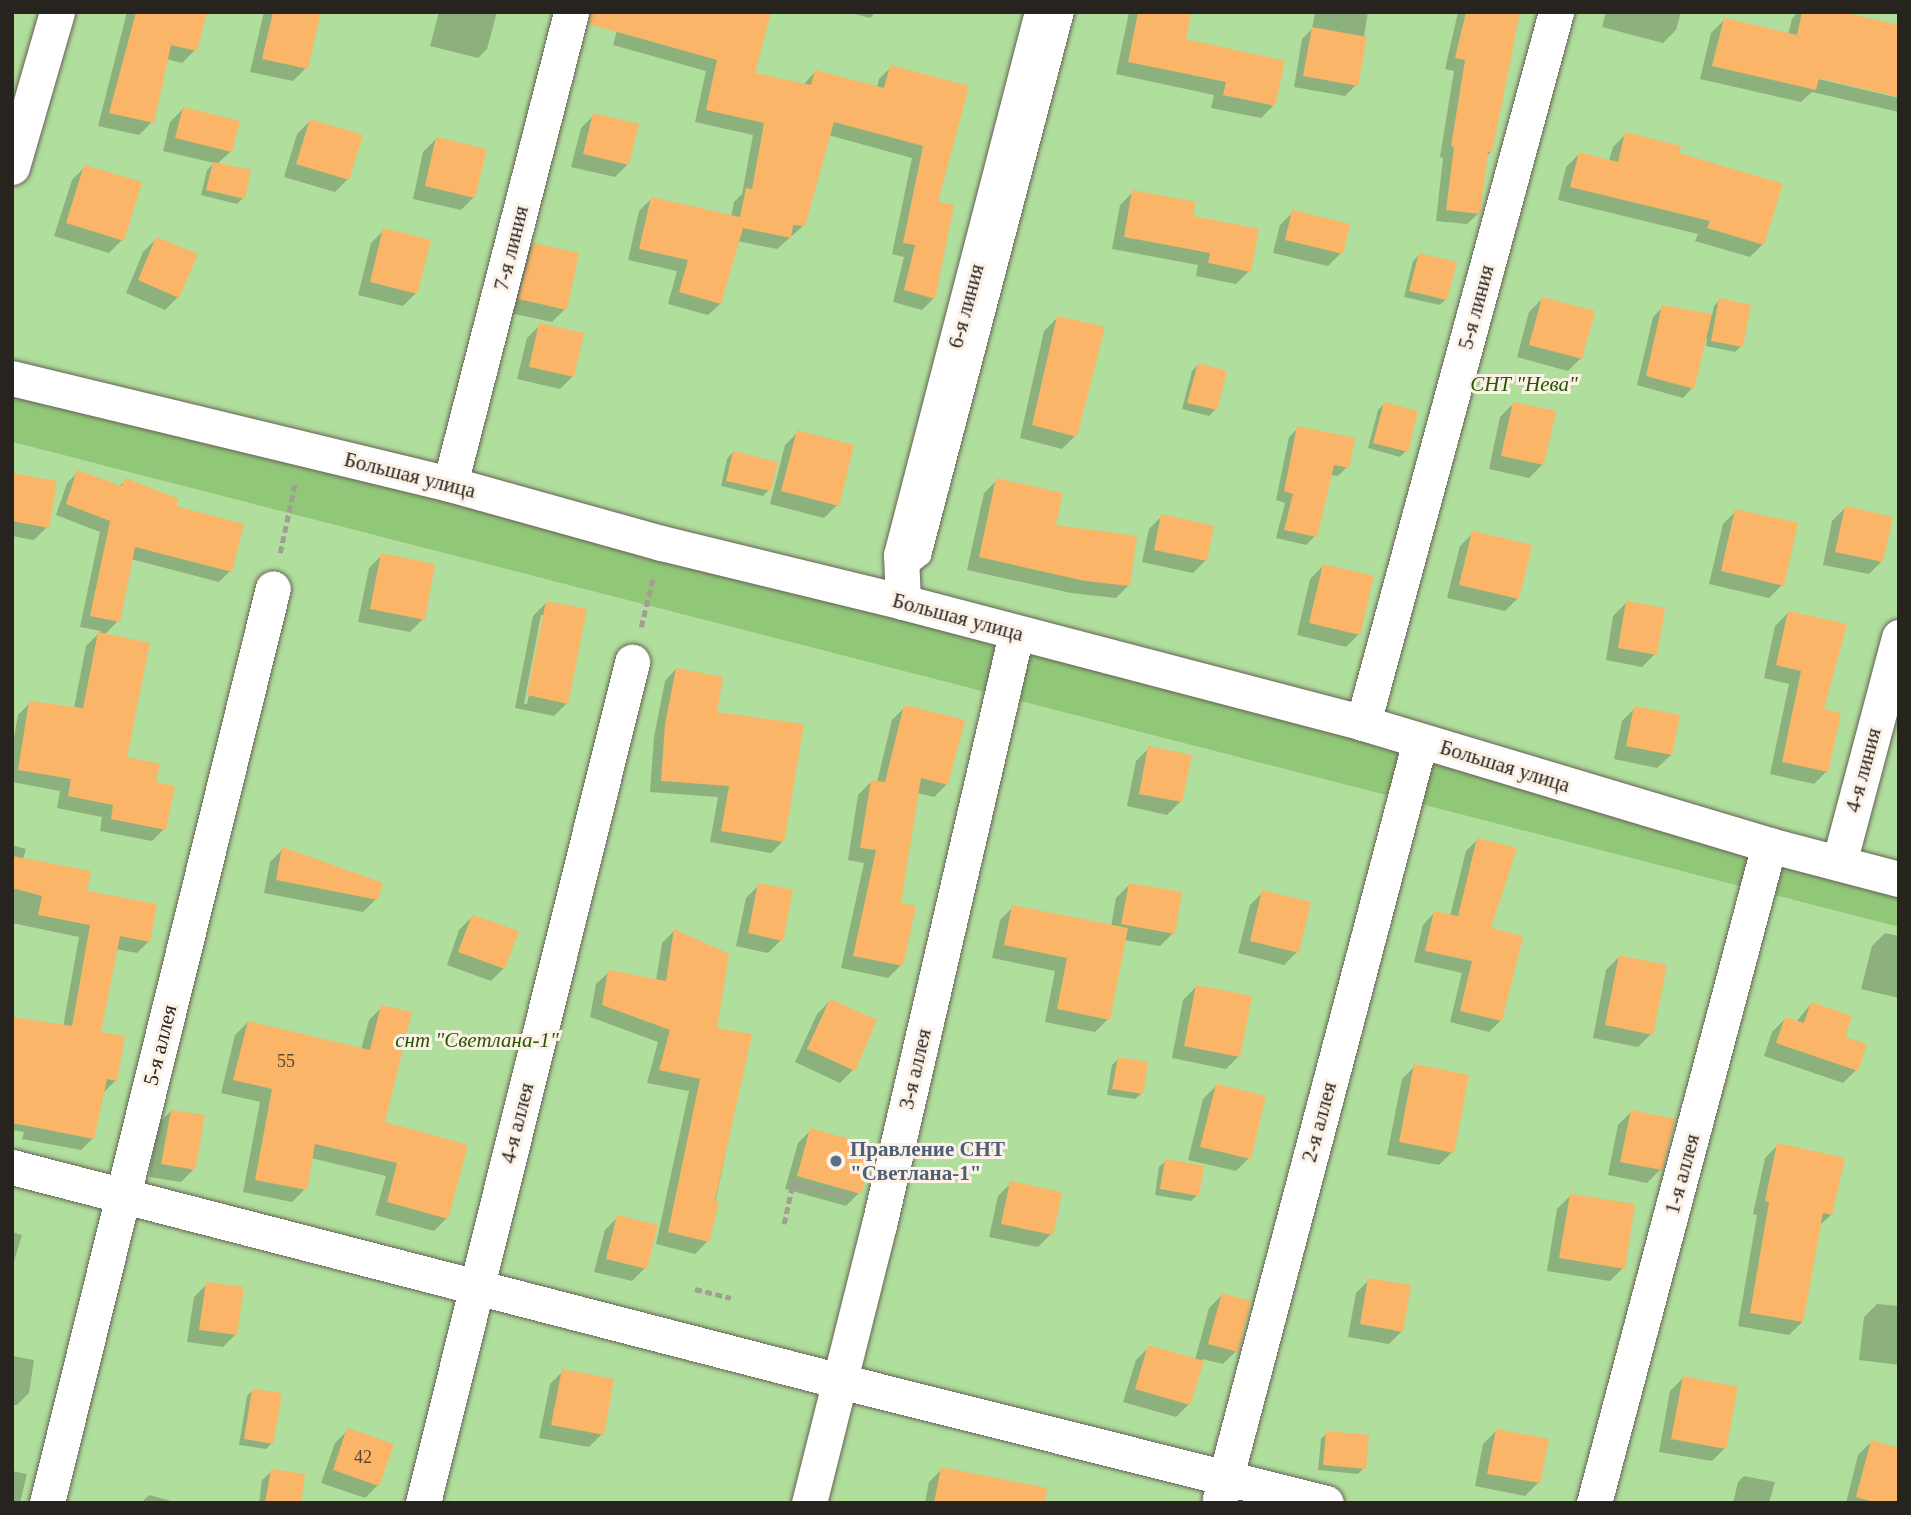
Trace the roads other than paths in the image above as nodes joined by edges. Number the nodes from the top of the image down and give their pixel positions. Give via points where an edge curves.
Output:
1 (57, 12) edge
2 (571, 12) edge
3 (1042, 12) edge
4 (1065, 12) edge
5 (1556, 12) edge
6 (12, 167) edge
7 (12, 378) edge
8 (450, 484) junction
9 (903, 587) junction
10 (274, 588) road end
11 (1016, 634) junction
12 (1899, 636) edge
13 (632, 662) road end
14 (1363, 723) junction
15 (1420, 741) junction
16 (1769, 845) junction
17 (1839, 863) junction
18 (1899, 879) edge
19 (12, 1167) edge
20 (123, 1194) junction
21 (477, 1285) junction
22 (840, 1381) junction
23 (1222, 1491) edge
24 (47, 1503) edge
25 (423, 1503) edge
26 (809, 1503) edge
27 (1326, 1503) edge
28 (1594, 1503) edge

1 - 6 street
2 - 8 street, 7-я линия
3 - 9 street, 6-я линия via 901,555
4 - 9 lane via 922,556
5 - 14 street, 5-я линия
7 - 8 street, Большая улица
8 - 9 street, Большая улица via 661,543
9 - 11 street, Большая улица
10 - 20 street, 5-я аллея
11 - 14 street, Большая улица
11 - 22 street, 3-я аллея
12 - 17 street, 4-я линия
13 - 21 street, 4-я аллея
14 - 15 street, Большая улица
15 - 16 street, Большая улица
15 - 23 street, 2-я аллея
16 - 17 street, Большая улица
16 - 28 street, 1-я аллея
17 - 18 street, Большая улица
19 - 20 street
20 - 21 street
20 - 24 street, 5-я аллея
21 - 22 street
21 - 25 street, 4-я аллея
22 - 23 street
22 - 26 street, 3-я аллея
23 - 27 street

